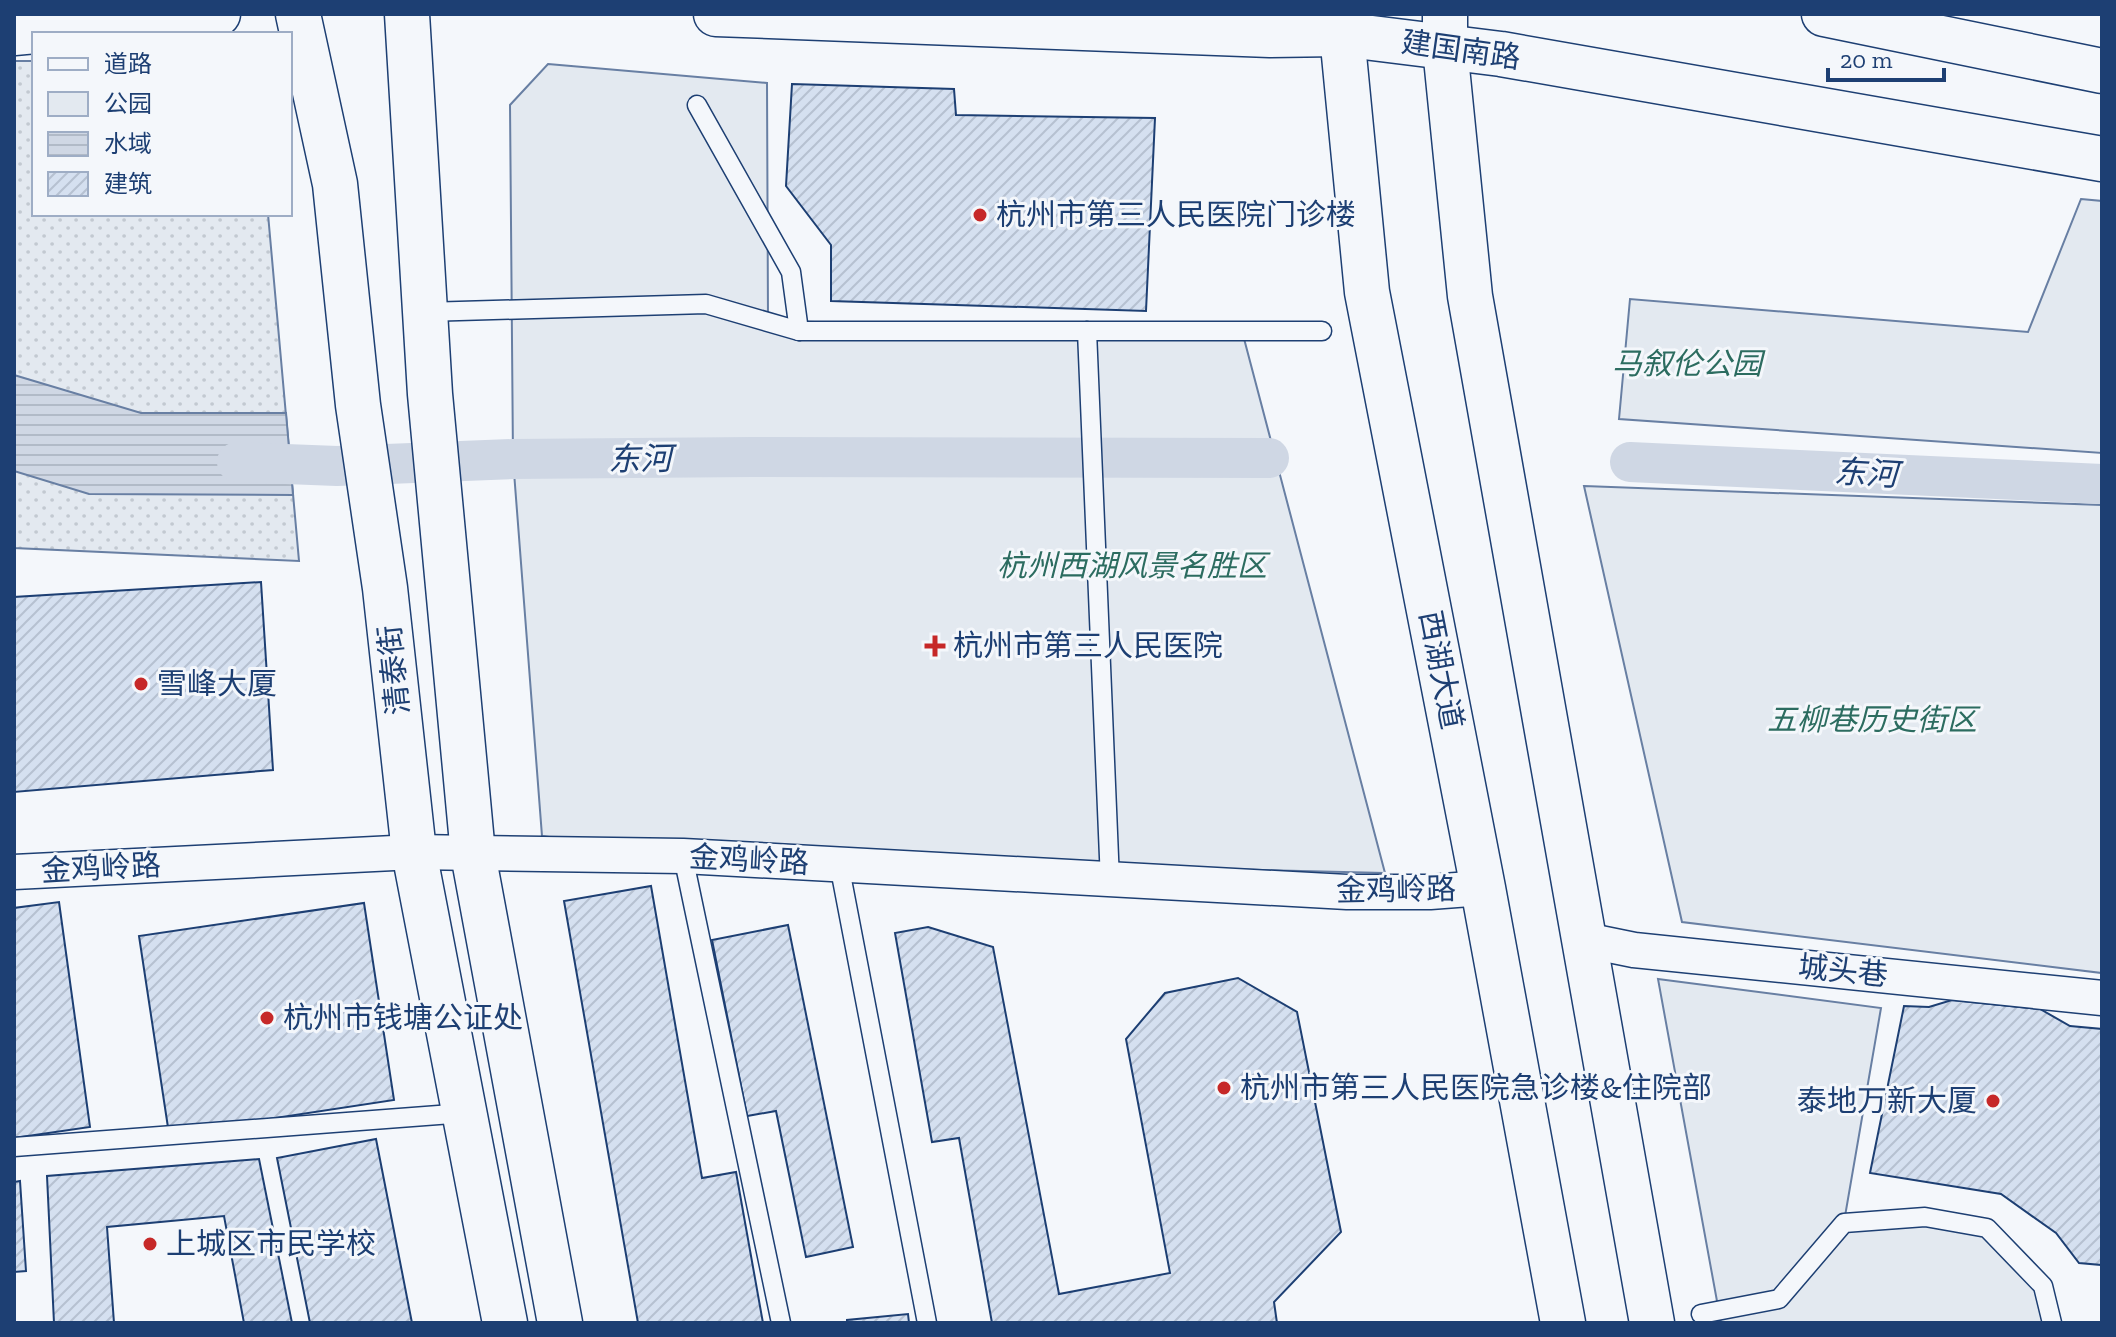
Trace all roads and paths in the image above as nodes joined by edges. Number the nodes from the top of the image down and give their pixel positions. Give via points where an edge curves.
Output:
1 (218, 14) edge
2 (298, 14) edge
3 (407, 14) edge
4 (716, 14) edge
5 (1824, 14) edge
6 (1340, 24) edge
7 (1445, 31) edge
8 (14, 33) edge
9 (2102, 71) edge
10 (697, 105) dead end
11 (2102, 159) edge
12 (425, 312) junction
13 (799, 331) junction
14 (1087, 331) junction
15 (1322, 331) dead end
16 (414, 852) junction
17 (473, 854) junction
18 (683, 856) junction
19 (839, 864) junction
20 (14, 872) edge
21 (1110, 881) junction
22 (1483, 888) junction
23 (1585, 940) junction
24 (2102, 998) edge
25 (465, 1113) junction
26 (14, 1147) edge
27 (1701, 1314) dead end
28 (505, 1323) edge
29 (560, 1323) edge
30 (781, 1323) edge
31 (927, 1323) edge
32 (1563, 1323) edge
33 (1652, 1323) edge
34 (2052, 1323) edge

1 - 8 main road
2 - 16 main road, 清泰街 via 335,184
3 - 12 main road, 清泰街
4 - 6 main road, 建国南路 via 1270,35
5 - 9 main road
6 - 7 main road, 建国南路
6 - 22 main road, 西湖大道 via 1367,292
7 - 11 main road, 建国南路 via 1501,54
7 - 23 main road via 1470,296
10 - 13 lane via 791,272
12 - 13 lane via 706,304
12 - 17 main road, 清泰街
13 - 14 lane
14 - 15 lane
14 - 21 lane
16 - 17 street, 金鸡岭路
16 - 20 street, 金鸡岭路
16 - 25 main road, 清泰街
17 - 18 street, 金鸡岭路
17 - 29 main road, 清泰街
18 - 19 street, 金鸡岭路
18 - 30 lane
19 - 21 street, 金鸡岭路
19 - 31 lane
21 - 22 street, 金鸡岭路 via 1347,892
22 - 32 main road, 西湖大道
23 - 24 street, 城头巷 via 1634,950
23 - 33 main road
25 - 26 lane
25 - 28 main road, 清泰街
27 - 34 lane via 1779,1299 1844,1223 1925,1217 1987,1228 2043,1286

